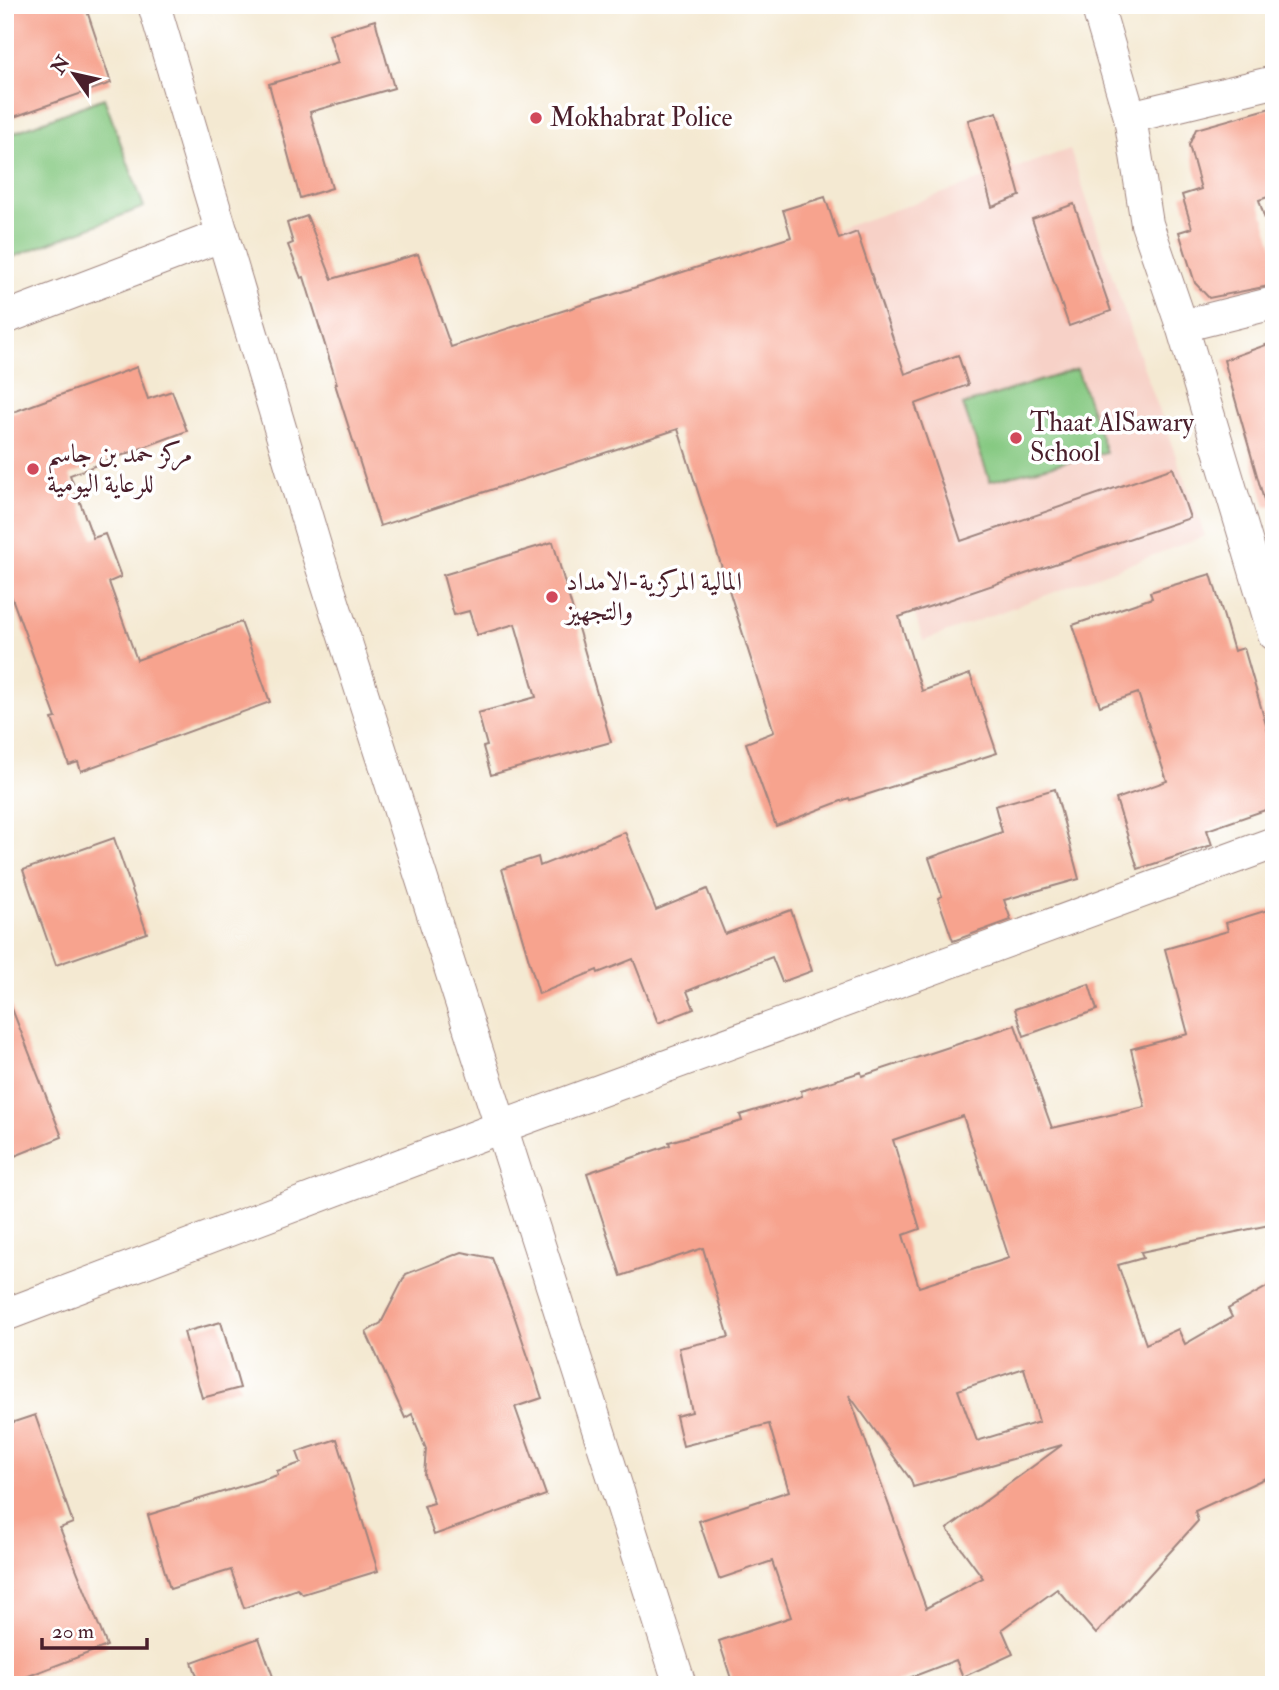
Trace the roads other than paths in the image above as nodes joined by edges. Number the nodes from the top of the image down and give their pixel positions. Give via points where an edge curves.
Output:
1 (154, 5) edge
2 (1097, 5) edge
3 (1274, 82) edge
4 (1130, 117) junction
5 (223, 235) junction
6 (1274, 303) edge
7 (5, 318) edge
8 (1182, 326) junction
9 (1274, 634) edge
10 (1274, 843) edge
11 (501, 1127) junction
12 (5, 1315) edge
13 (680, 1685) edge

1 - 5 street
2 - 4 street
3 - 4 street
4 - 8 street via 1147,224
5 - 7 street
5 - 11 street via 316,549
6 - 8 street
8 - 9 street
10 - 11 street
11 - 12 street
11 - 13 street

